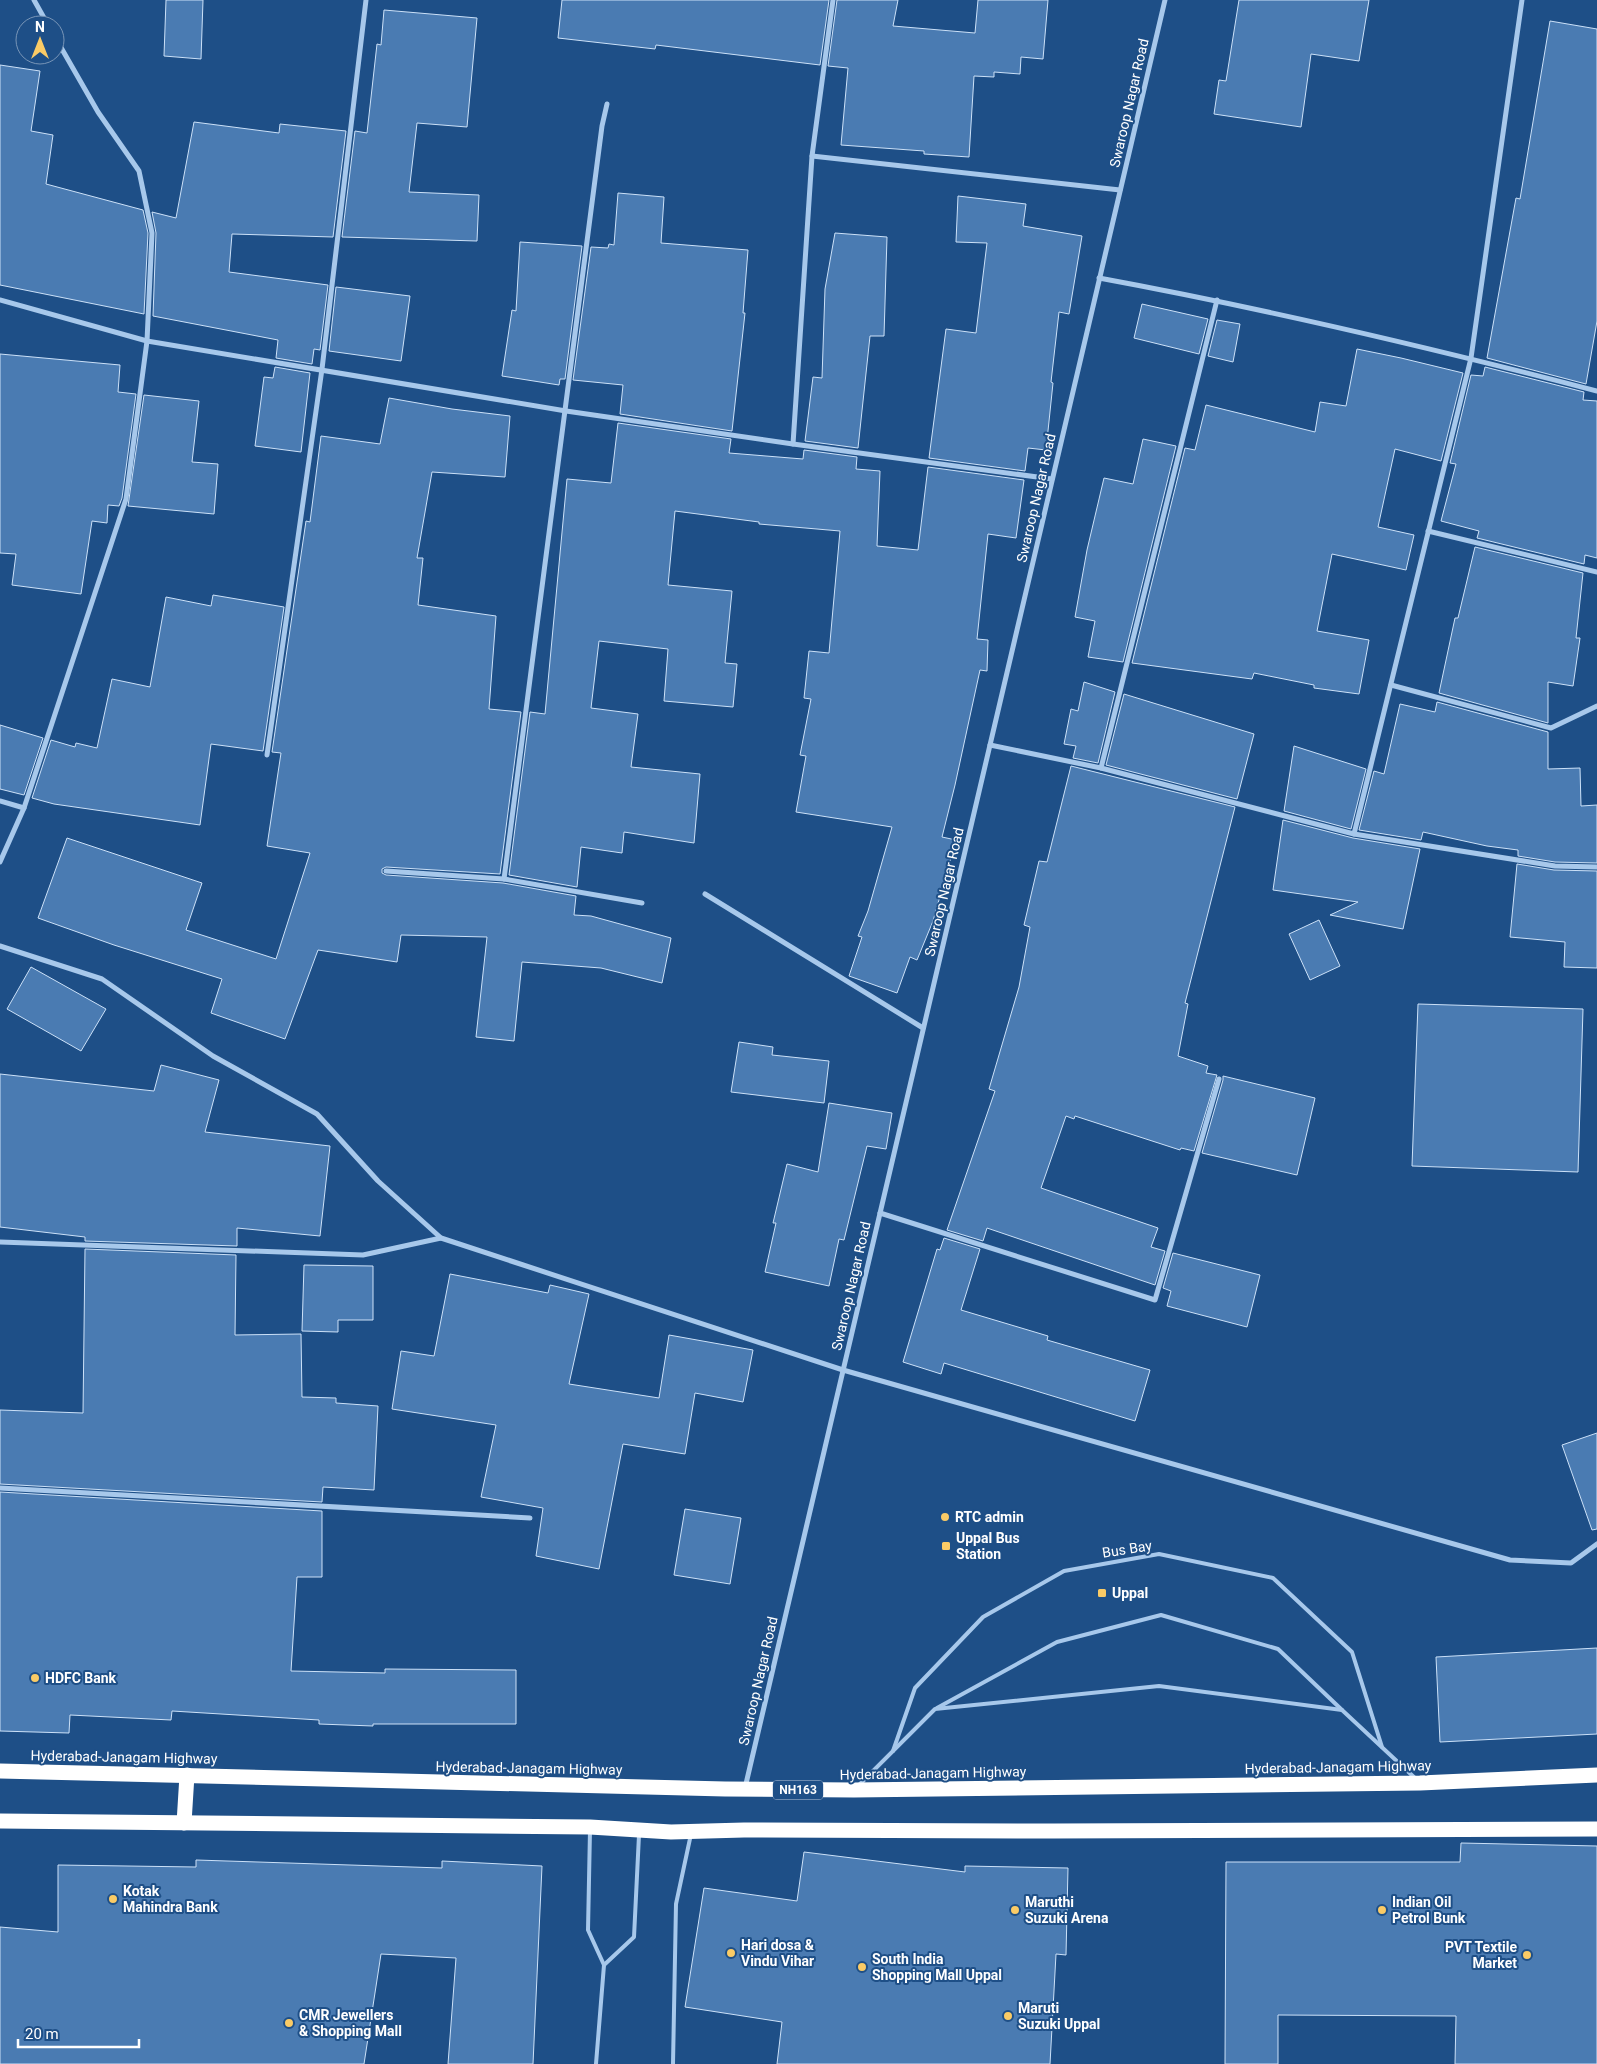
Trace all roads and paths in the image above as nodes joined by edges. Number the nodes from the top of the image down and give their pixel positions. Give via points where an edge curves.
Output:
1 (34, 0) edge
2 (366, 0) edge
3 (832, 0) edge
4 (1164, 0) edge
5 (1522, 0) edge
6 (42, 15) edge
7 (65, 54) edge
8 (607, 104) dead end
9 (812, 156) junction
10 (1120, 190) junction
11 (1099, 278) junction
12 (0, 300) edge
13 (1217, 300) junction
14 (147, 341) junction
15 (1471, 358) junction
16 (322, 369) junction
17 (1597, 391) edge
18 (566, 411) junction
19 (793, 444) junction
20 (1052, 479) junction
21 (1428, 531) junction
22 (1597, 572) edge
23 (1391, 685) junction
24 (1597, 706) edge
25 (990, 746) junction
26 (266, 755) dead end
27 (1101, 768) junction
28 (0, 801) edge
29 (24, 808) junction
30 (1354, 834) junction
31 (0, 862) edge
32 (1597, 867) edge
33 (386, 871) dead end
34 (504, 879) junction
35 (705, 894) dead end
36 (642, 903) dead end
37 (0, 946) edge
38 (923, 1028) junction
39 (1219, 1079) dead end
40 (880, 1213) junction
41 (441, 1238) junction
42 (0, 1242) edge
43 (843, 1370) junction
44 (0, 1488) edge
45 (530, 1518) dead end
46 (1597, 1544) edge
47 (935, 1709) junction
48 (1342, 1710) junction
49 (1382, 1747) junction
50 (893, 1751) junction
51 (0, 1771) edge
52 (188, 1775) junction
53 (1597, 1775) edge
54 (1420, 1783) junction
55 (744, 1789) junction
56 (854, 1790) junction
57 (0, 1821) edge
58 (184, 1823) junction
59 (590, 1828) junction
60 (1597, 1829) edge
61 (639, 1831) junction
62 (691, 1832) junction
63 (604, 1965) junction
64 (596, 2064) edge
65 (673, 2064) edge

1 - 6 street
2 - 16 street
3 - 9 street
4 - 10 street, Swaroop Nagar Road
5 - 15 street
7 - 14 street via 98,112 139,171 152,233
8 - 18 street
9 - 10 street
9 - 19 street
10 - 11 street, Swaroop Nagar Road
11 - 13 street
11 - 20 street, Swaroop Nagar Road
12 - 14 street
13 - 15 street
13 - 27 street
14 - 16 street
14 - 29 street via 126,498
15 - 17 street
15 - 21 street
16 - 18 street
16 - 26 street
18 - 19 street
18 - 34 street
19 - 20 street
20 - 25 street, Swaroop Nagar Road
21 - 22 street
21 - 23 street
23 - 24 street via 1551,728
23 - 30 street
25 - 27 street
25 - 38 street, Swaroop Nagar Road
27 - 30 street
28 - 29 street
29 - 31 street
30 - 32 street via 1555,866
33 - 34 street
34 - 36 street
35 - 38 street
37 - 41 street via 102,979 213,1056 317,1114 378,1181
38 - 40 street, Swaroop Nagar Road
39 - 40 street via 1155,1300
40 - 43 street, Swaroop Nagar Road
41 - 42 street via 363,1255
41 - 43 street
43 - 46 street via 1510,1560 1571,1563
43 - 55 street, Swaroop Nagar Road
44 - 45 street
47 - 48 lane via 1159,1686
47 - 48 lane, Bus Bay via 1057,1642 1161,1615 1278,1649
47 - 50 lane, Bus Bay
48 - 49 lane, Bus Bay
49 - 50 lane, Bus Bay via 1352,1652 1272,1578 1159,1554 1064,1571 984,1617 915,1688
49 - 54 lane, Bus Bay
50 - 56 lane, Bus Bay
51 - 52 highway, Hyderabad-Janagam Highway / NH163
52 - 55 highway, Hyderabad-Janagam Highway / NH163
52 - 58 highway
53 - 54 highway, Hyderabad-Janagam Highway / NH163
54 - 56 highway, Hyderabad-Janagam Highway / NH163
55 - 56 highway, Hyderabad-Janagam Highway / NH163
57 - 58 highway
58 - 59 highway
59 - 61 highway
59 - 63 lane via 588,1930
60 - 62 highway
61 - 62 highway
61 - 63 lane via 634,1936
62 - 65 lane via 676,1904
63 - 64 lane

